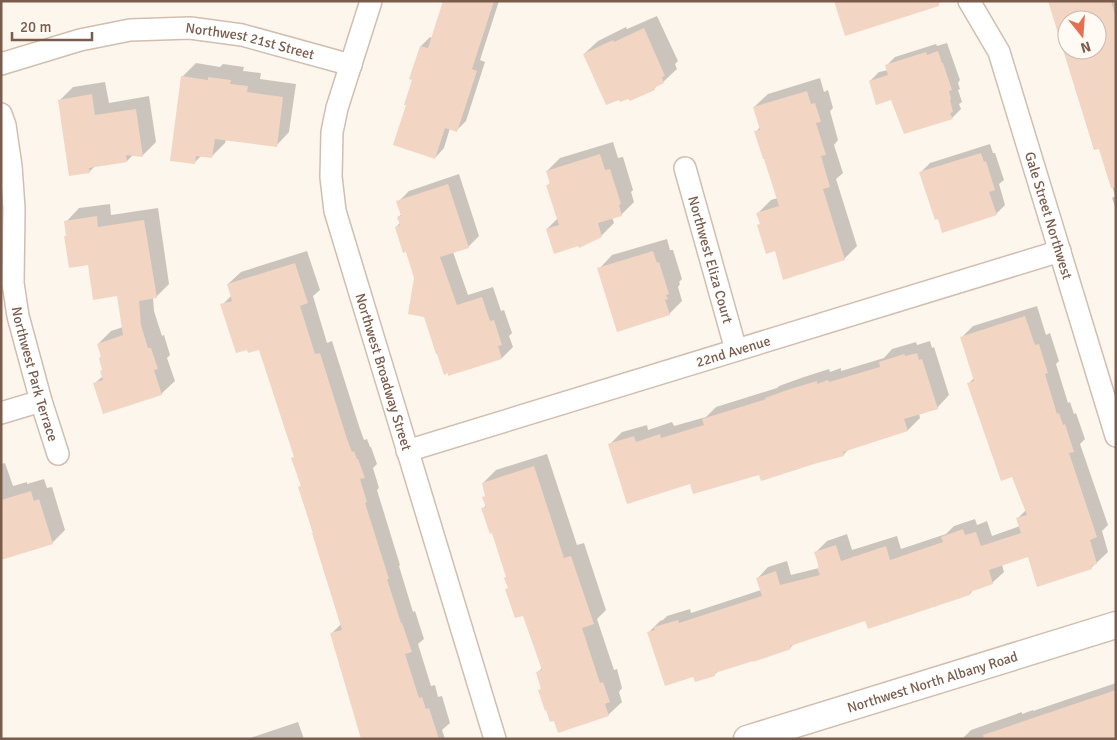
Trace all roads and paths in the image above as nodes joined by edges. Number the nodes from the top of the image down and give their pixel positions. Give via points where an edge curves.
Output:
1 (372, 1) edge
2 (969, 1) edge
3 (1, 64) edge
4 (351, 65) junction
5 (1, 114) edge
6 (685, 168) dead end
7 (1060, 251) junction
8 (736, 350) junction
9 (41, 401) junction
10 (1, 413) edge
11 (1116, 436) edge
12 (408, 451) junction
13 (58, 454) dead end
14 (1116, 625) edge
15 (495, 739) edge
16 (748, 739) edge

1 - 4 street, Northwest Broadway Street
2 - 7 street, Gale Street Northwest via 999,52
3 - 4 street, Northwest 21st Street via 80,40 130,30 190,28 242,35
4 - 12 street, Northwest Broadway Street via 332,132 331,177 335,210
5 - 9 street, Northwest Park Terrace via 11,166 14,292
6 - 8 street, Northwest Eliza Court
7 - 8 street, 22nd Avenue
7 - 11 street, Gale Street Northwest
8 - 12 street, 22nd Avenue
9 - 10 street
9 - 13 street, Northwest Park Terrace
12 - 15 street, Northwest Broadway Street
14 - 16 street, Northwest North Albany Road

